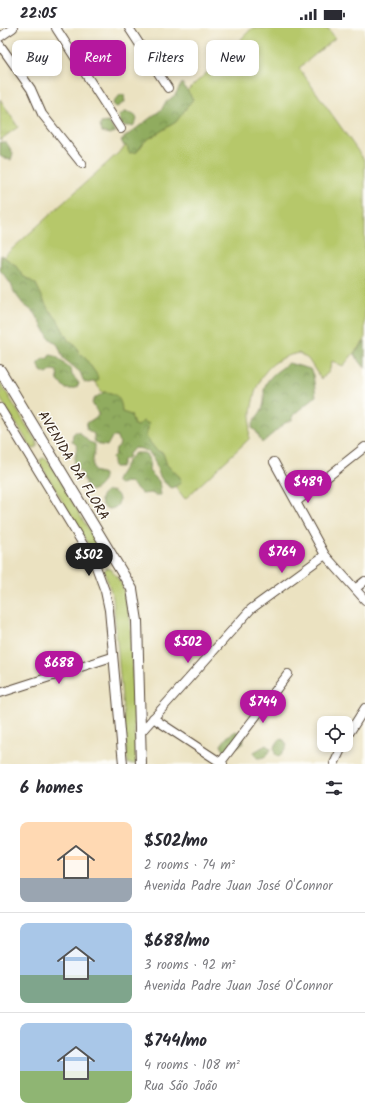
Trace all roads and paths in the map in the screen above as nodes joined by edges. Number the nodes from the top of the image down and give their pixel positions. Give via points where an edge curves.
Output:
1 (13, 28) edge
2 (56, 28) edge
3 (129, 28) edge
4 (0, 37) edge
5 (0, 45) edge
6 (168, 88) dead end
7 (121, 129) dead end
8 (82, 164) dead end
9 (0, 370) edge
10 (0, 408) edge
11 (365, 447) edge
12 (274, 462) dead end
13 (296, 502) junction
14 (325, 555) junction
15 (365, 581) edge
16 (356, 589) junction
17 (365, 600) edge
18 (112, 657) junction
19 (288, 674) dead end
20 (0, 693) edge
21 (365, 708) edge
22 (153, 718) junction
23 (353, 725) edge
24 (140, 732) junction
25 (340, 752) edge
26 (222, 763) edge
27 (123, 764) edge
28 (141, 764) edge
29 (334, 764) edge

1 - 4 street
2 - 7 street
3 - 6 street
5 - 8 street via 31,89 42,114
9 - 24 main road, AVENIDA DA FLORA via 132,589 136,621
10 - 18 street via 95,564 106,597
11 - 13 street
12 - 13 street
13 - 14 street
14 - 16 street
14 - 22 street via 251,609
15 - 16 street
16 - 17 street
18 - 20 street
18 - 27 street
19 - 26 street
21 - 23 street
22 - 24 street
22 - 26 street
24 - 28 main road, AVENIDA DA FLORA
25 - 29 street

